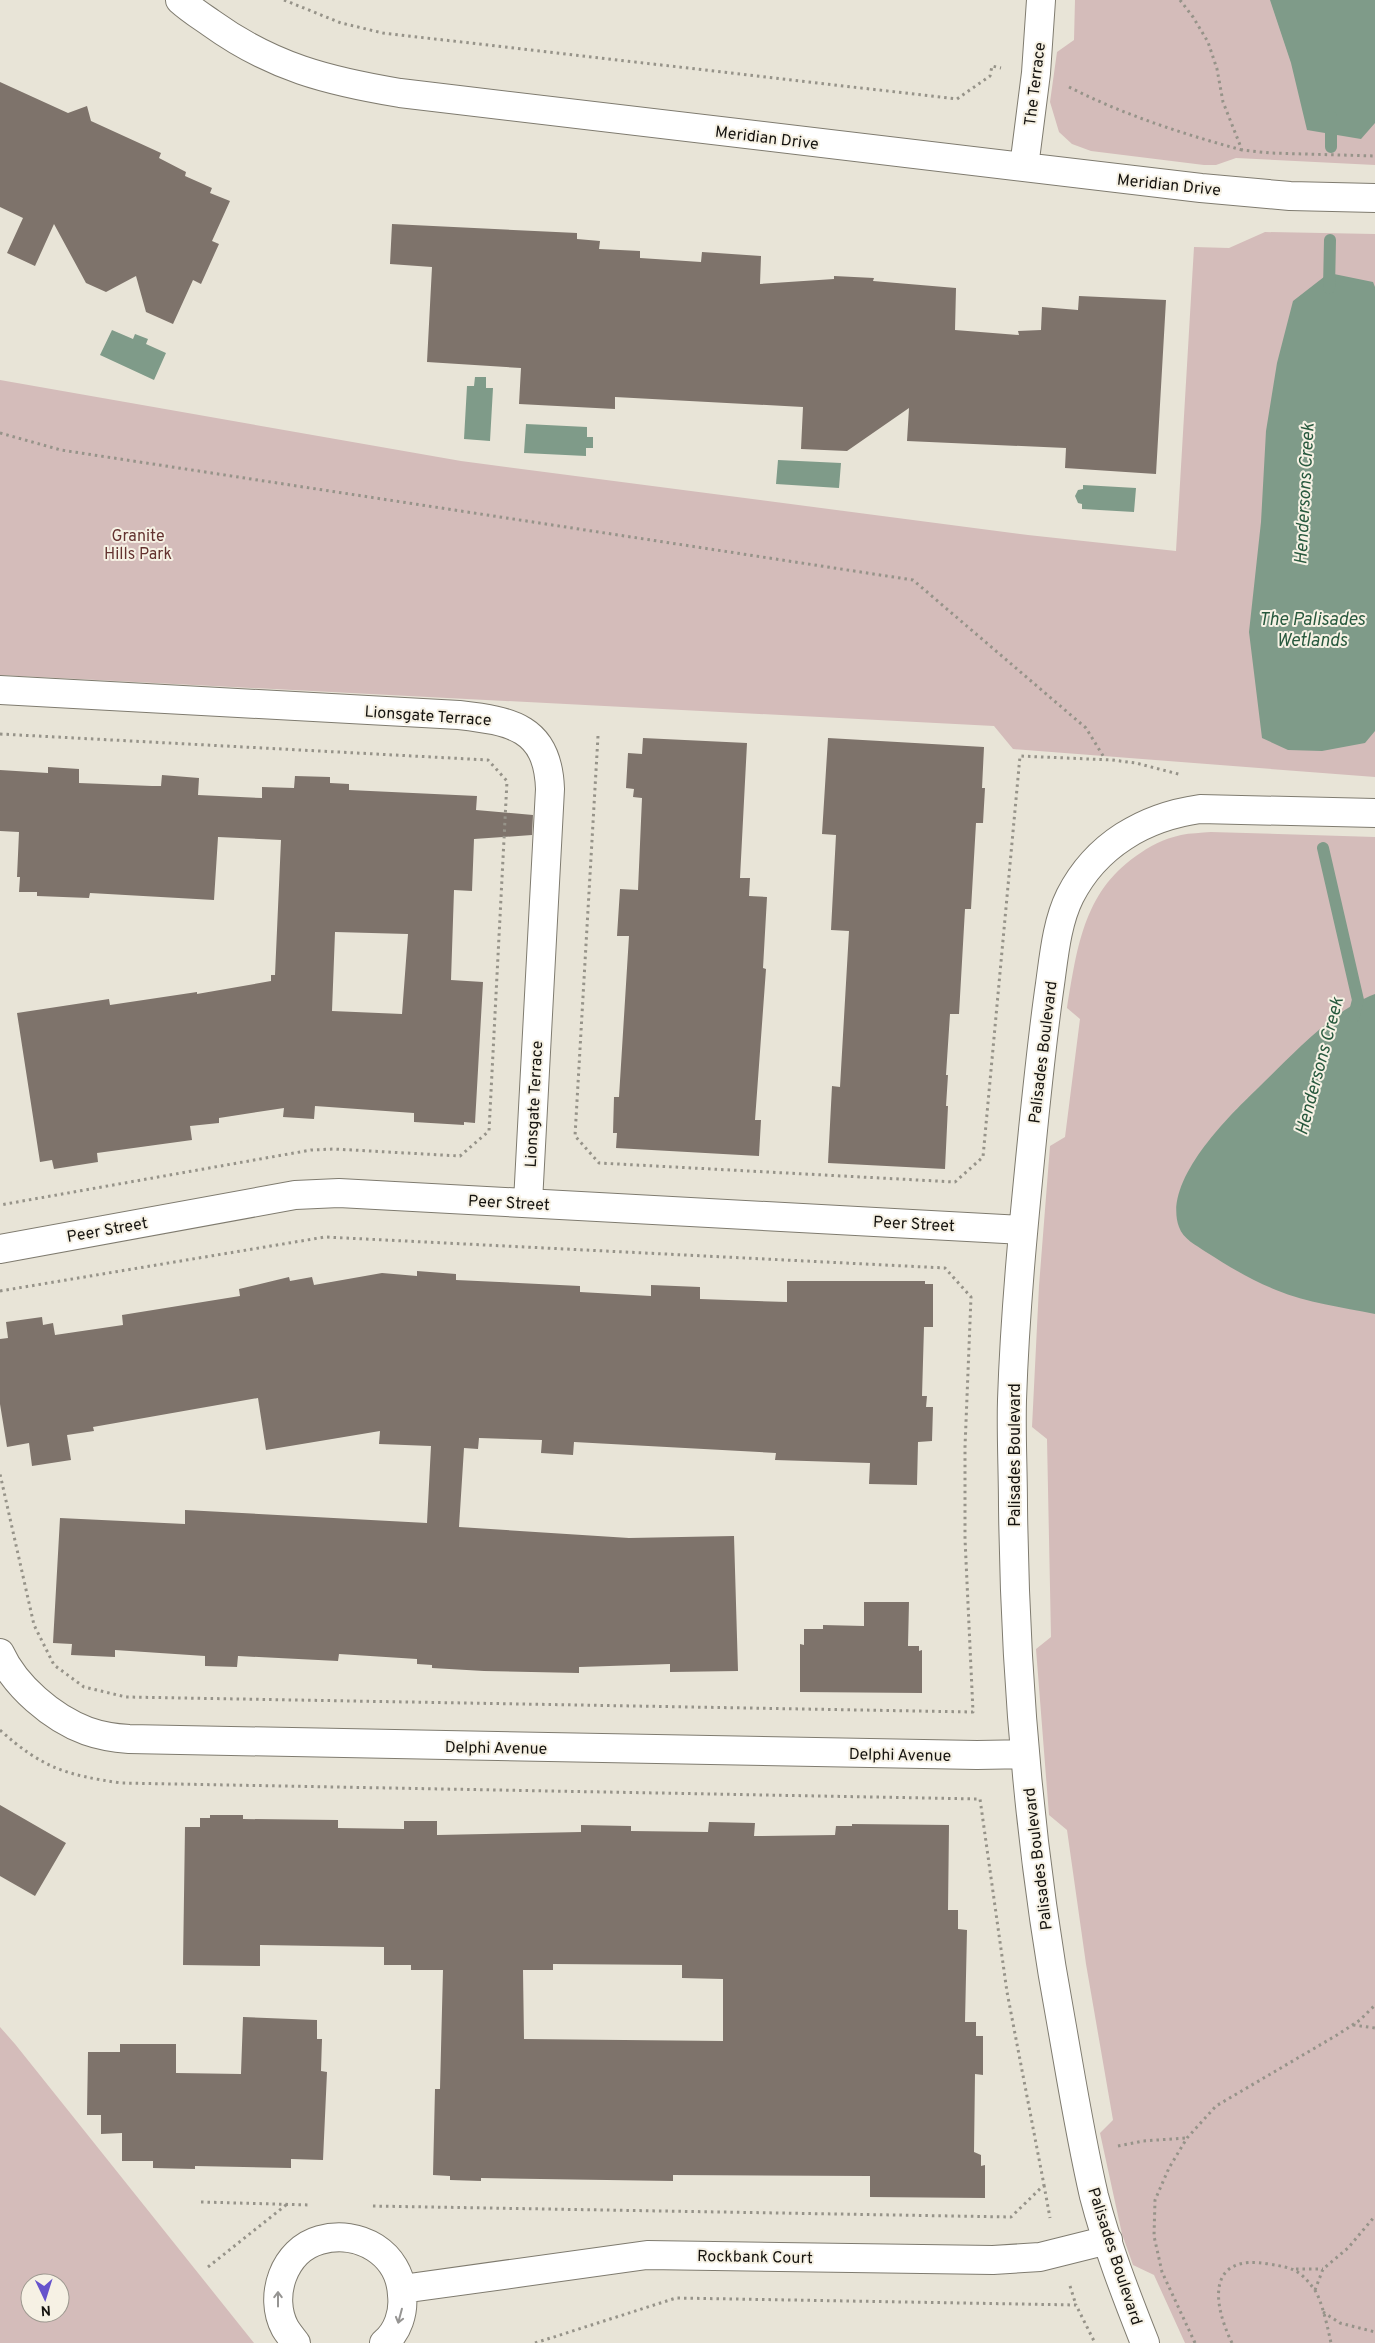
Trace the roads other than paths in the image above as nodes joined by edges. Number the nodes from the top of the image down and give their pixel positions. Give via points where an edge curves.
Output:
1 (180, 0) edge
2 (1041, 0) edge
3 (1024, 167) junction
4 (1375, 198) edge
5 (0, 690) edge
6 (1375, 813) edge
7 (528, 1202) junction
8 (1023, 1230) junction
9 (0, 1248) edge
10 (0, 1653) edge
11 (1025, 1754) junction
12 (1108, 2240) junction
13 (402, 2289) junction
14 (296, 2343) edge
15 (384, 2343) edge
16 (1145, 2343) edge

1 - 3 street, Meridian Drive via 225,33 266,57 345,84
2 - 3 street, The Terrace
3 - 4 street, Meridian Drive via 1280,195
5 - 7 street, Lionsgate Terrace via 458,715 516,725 536,742 546,763 550,789
6 - 8 street, Palisades Boulevard via 1256,809 1180,812 1146,822 1117,840 1088,868 1068,899 1058,933 1047,1004
7 - 8 street, Peer Street
7 - 9 street, Peer Street via 349,1193 295,1195
8 - 11 street, Palisades Boulevard via 1012,1402 1014,1582
10 - 11 street, Delphi Avenue via 6,1667 49,1709 86,1731 129,1739 977,1756
11 - 12 street, Palisades Boulevard via 1048,1954 1083,2143 1095,2200
12 - 13 street, Rockbank Court via 1040,2257 992,2260 647,2255
12 - 16 street, Palisades Boulevard
14 -> 13 street via 278,2308 279,2287 300,2251 318,2240 339,2237 360,2240 379,2249 394,2265
13 -> 15 street via 403,2304 398,2324

